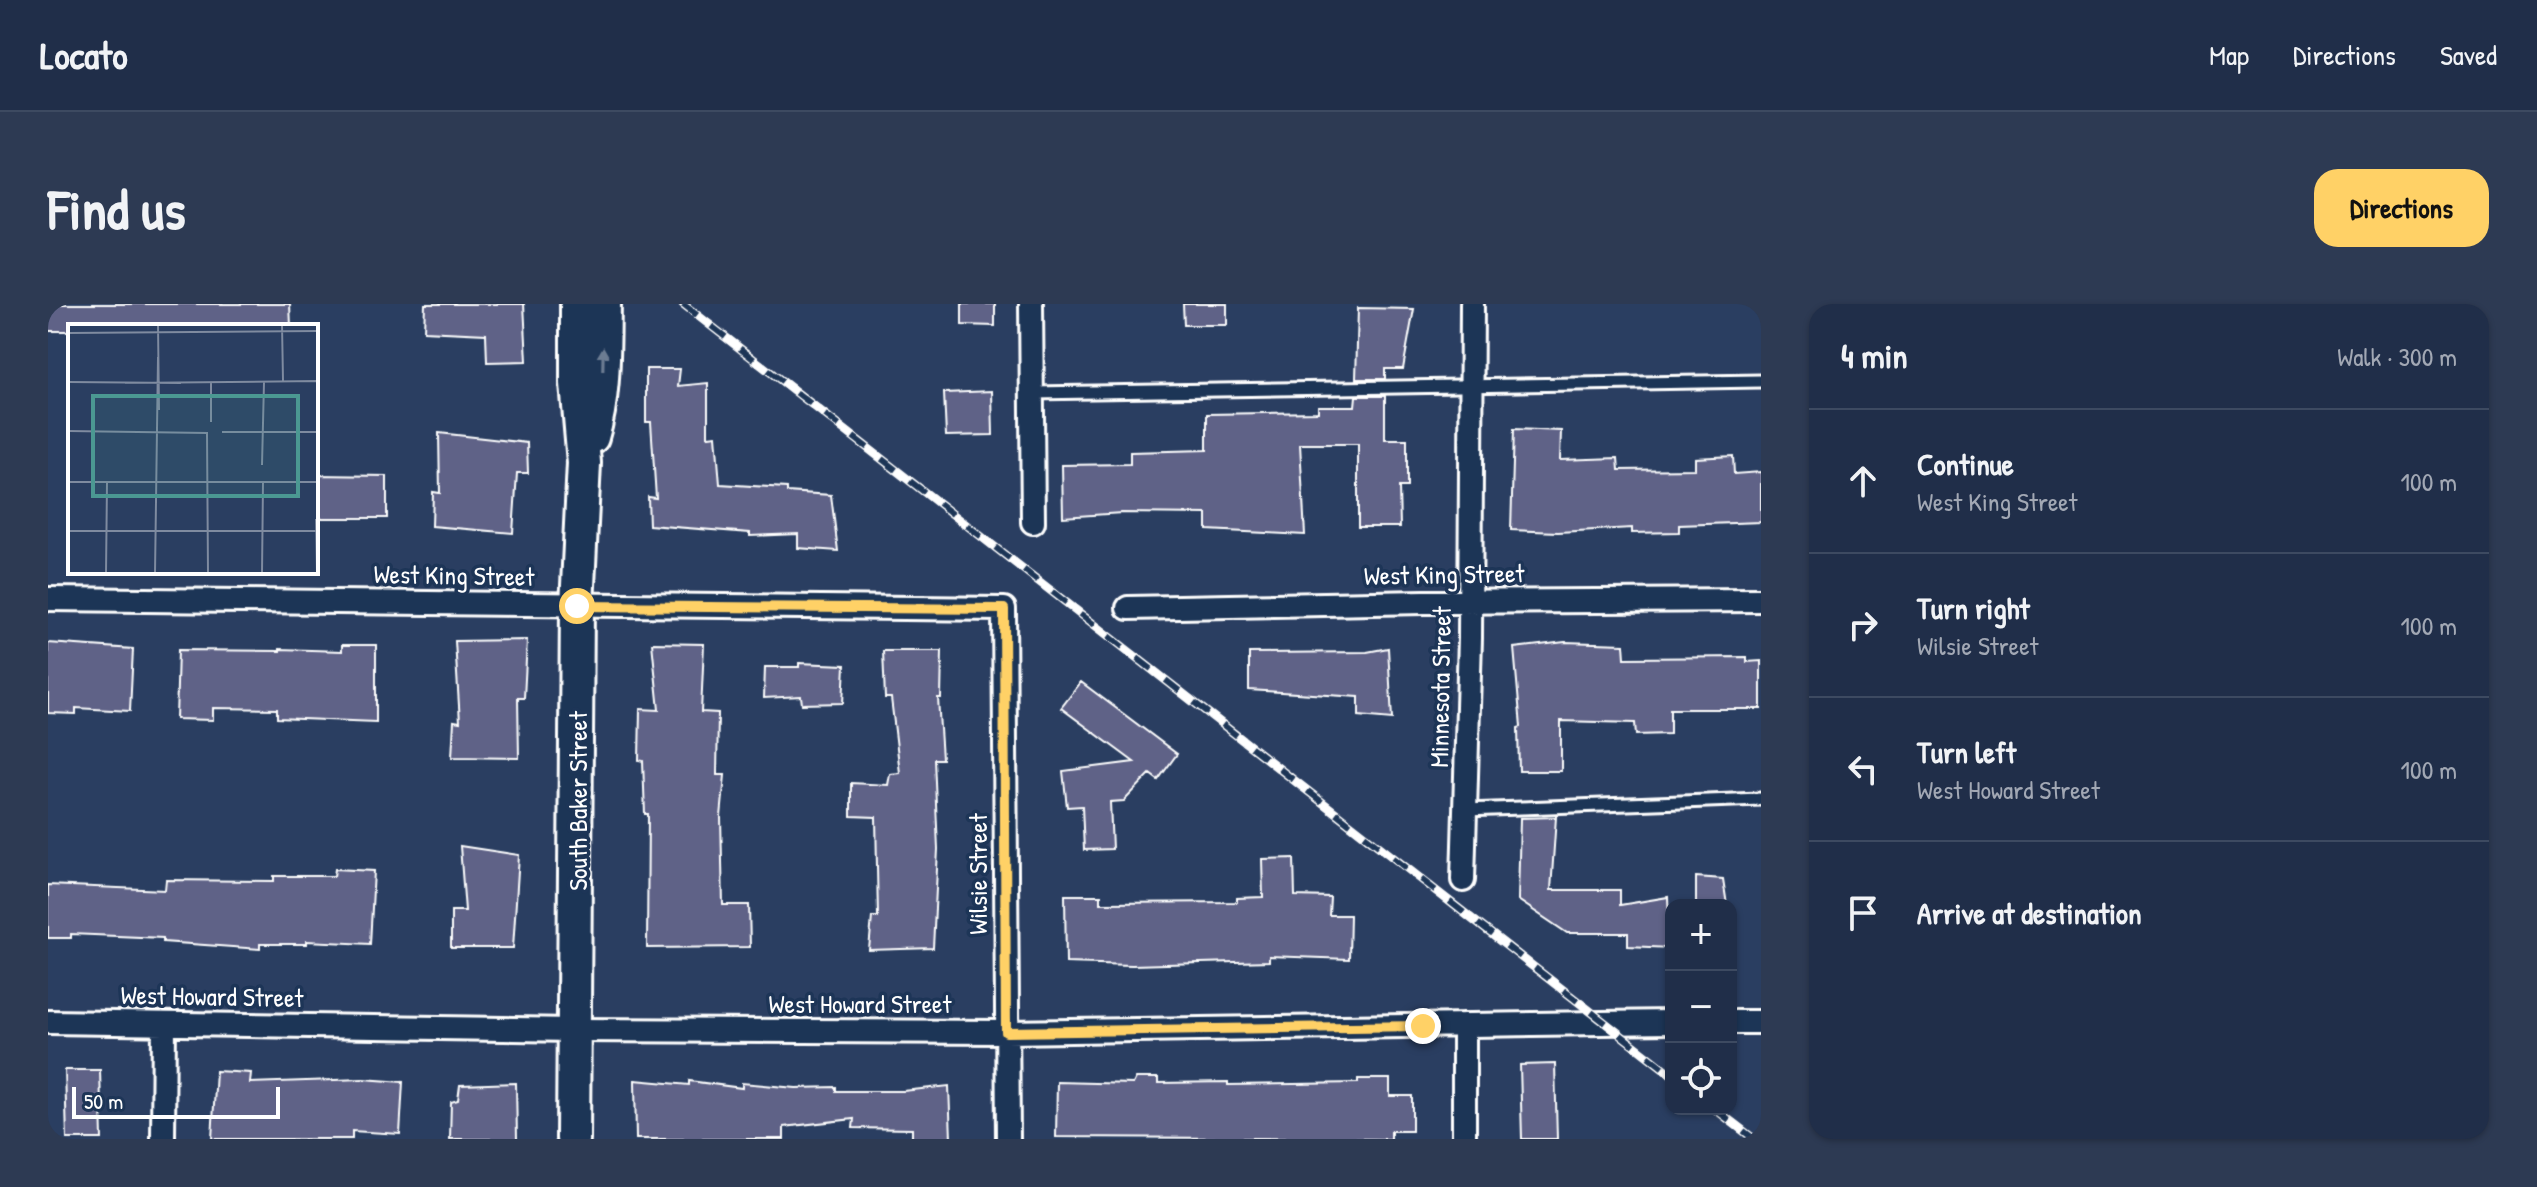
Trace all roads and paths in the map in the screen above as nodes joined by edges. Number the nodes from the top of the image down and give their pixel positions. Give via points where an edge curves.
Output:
1 (577, 304) edge
2 (604, 304) edge
3 (1031, 304) edge
4 (1472, 304) edge
5 (1761, 381) edge
6 (1472, 385) junction
7 (1032, 393) junction
8 (584, 463) junction
9 (1033, 522) dead end
10 (48, 599) edge
11 (1761, 600) edge
12 (1470, 602) junction
13 (577, 606) junction
14 (1128, 608) dead end
15 (1004, 609) joint
16 (1761, 799) edge
17 (1465, 810) junction
18 (1463, 880) dead end
19 (48, 1022) edge
20 (1665, 1022) edge
21 (1737, 1022) edge
22 (1761, 1022) edge
23 (164, 1024) junction
24 (1464, 1025) junction
25 (573, 1030) junction
26 (1006, 1032) junction
27 (163, 1139) edge
28 (573, 1139) edge
29 (1008, 1139) edge
30 (1464, 1139) edge

1 - 8 street, South Baker Street
8 -> 2 street, South Baker Street via 598,417
3 - 7 street
4 - 6 street, Minnesota Street
5 - 6 lane
6 - 7 lane
6 - 12 street, Minnesota Street
7 - 9 street
8 - 13 street, South Baker Street
10 - 13 street, West King Street
11 - 12 street, West King Street
12 - 14 street, West King Street
12 - 17 street, Minnesota Street
13 - 15 street, West King Street
13 - 25 street, South Baker Street
15 - 26 street, Wilsie Street
16 - 17 lane
17 - 18 street, Minnesota Street
19 - 23 street, West Howard Street
20 - 24 street, West Howard Street
21 - 22 street
23 - 25 street, West Howard Street
23 - 27 street
24 - 26 street, West Howard Street
24 - 30 street
25 - 26 street, West Howard Street
25 - 28 street, South Baker Street
26 - 29 street, Wilsie Street

